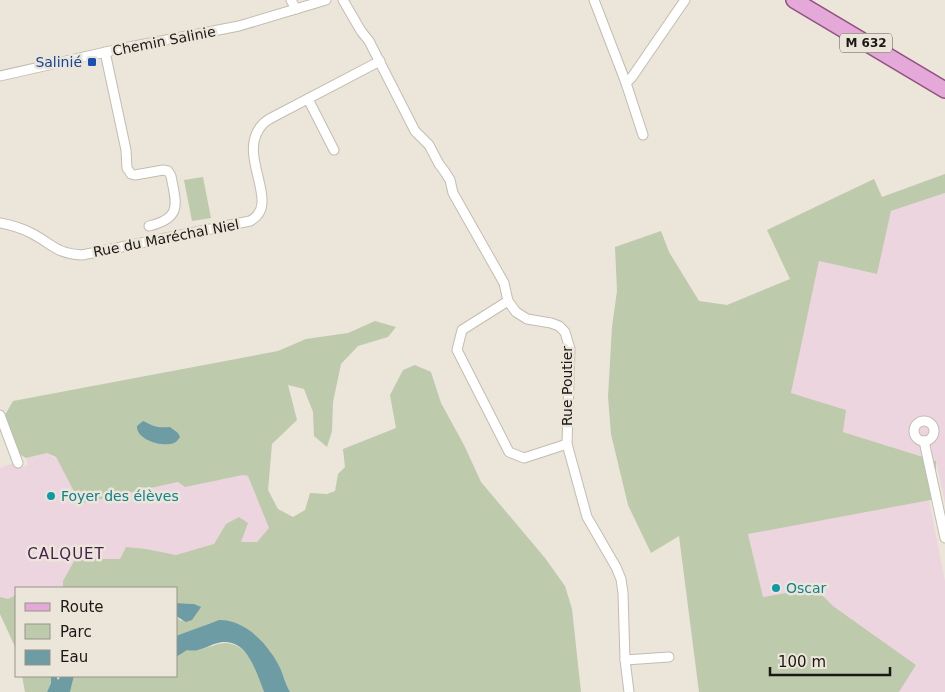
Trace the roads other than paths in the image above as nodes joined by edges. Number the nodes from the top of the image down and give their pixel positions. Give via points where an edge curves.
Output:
1 (291, 0) edge
2 (326, 0) edge
3 (343, 0) edge
4 (594, 0) edge
5 (685, 0) edge
6 (794, 0) edge
7 (296, 9) junction
8 (105, 52) junction
9 (380, 61) junction
10 (0, 76) edge
11 (626, 83) junction
12 (945, 90) edge
13 (308, 99) junction
14 (643, 135) dead end
15 (334, 150) dead end
16 (0, 223) edge
17 (149, 226) dead end
18 (508, 301) junction
19 (0, 415) edge
20 (924, 441) dead end
21 (567, 444) junction
22 (18, 463) dead end
23 (945, 538) edge
24 (669, 657) dead end
25 (625, 660) junction
26 (629, 692) edge

1 - 7 street
2 - 7 street, Chemin Salinie
3 - 9 street, Rue Poutier
4 - 11 street
5 - 11 street
6 - 12 main road, M 632
7 - 8 street, Chemin Salinie via 239,26
8 - 10 street, Chemin Salinie
8 - 17 street via 127,168 135,175 163,170 171,176 175,207 170,218
9 - 13 street, Rue du Maréchal Niel
9 - 18 street, Rue Poutier via 415,131 429,145 438,164 446,172 453,194 504,283
11 - 14 street
13 - 15 street
13 - 16 street, Rue du Maréchal Niel via 262,124 254,138 252,151 263,202 260,213 250,221 82,255 63,252 32,233
18 - 21 street, Rue Poutier via 527,319 551,323 565,332 570,349
18 - 21 street via 462,330 457,350 509,452 524,458
19 - 22 street
20 - 23 street
21 - 25 street, Rue Poutier via 587,517 621,580
24 - 25 street
25 - 26 street, Rue Poutier

